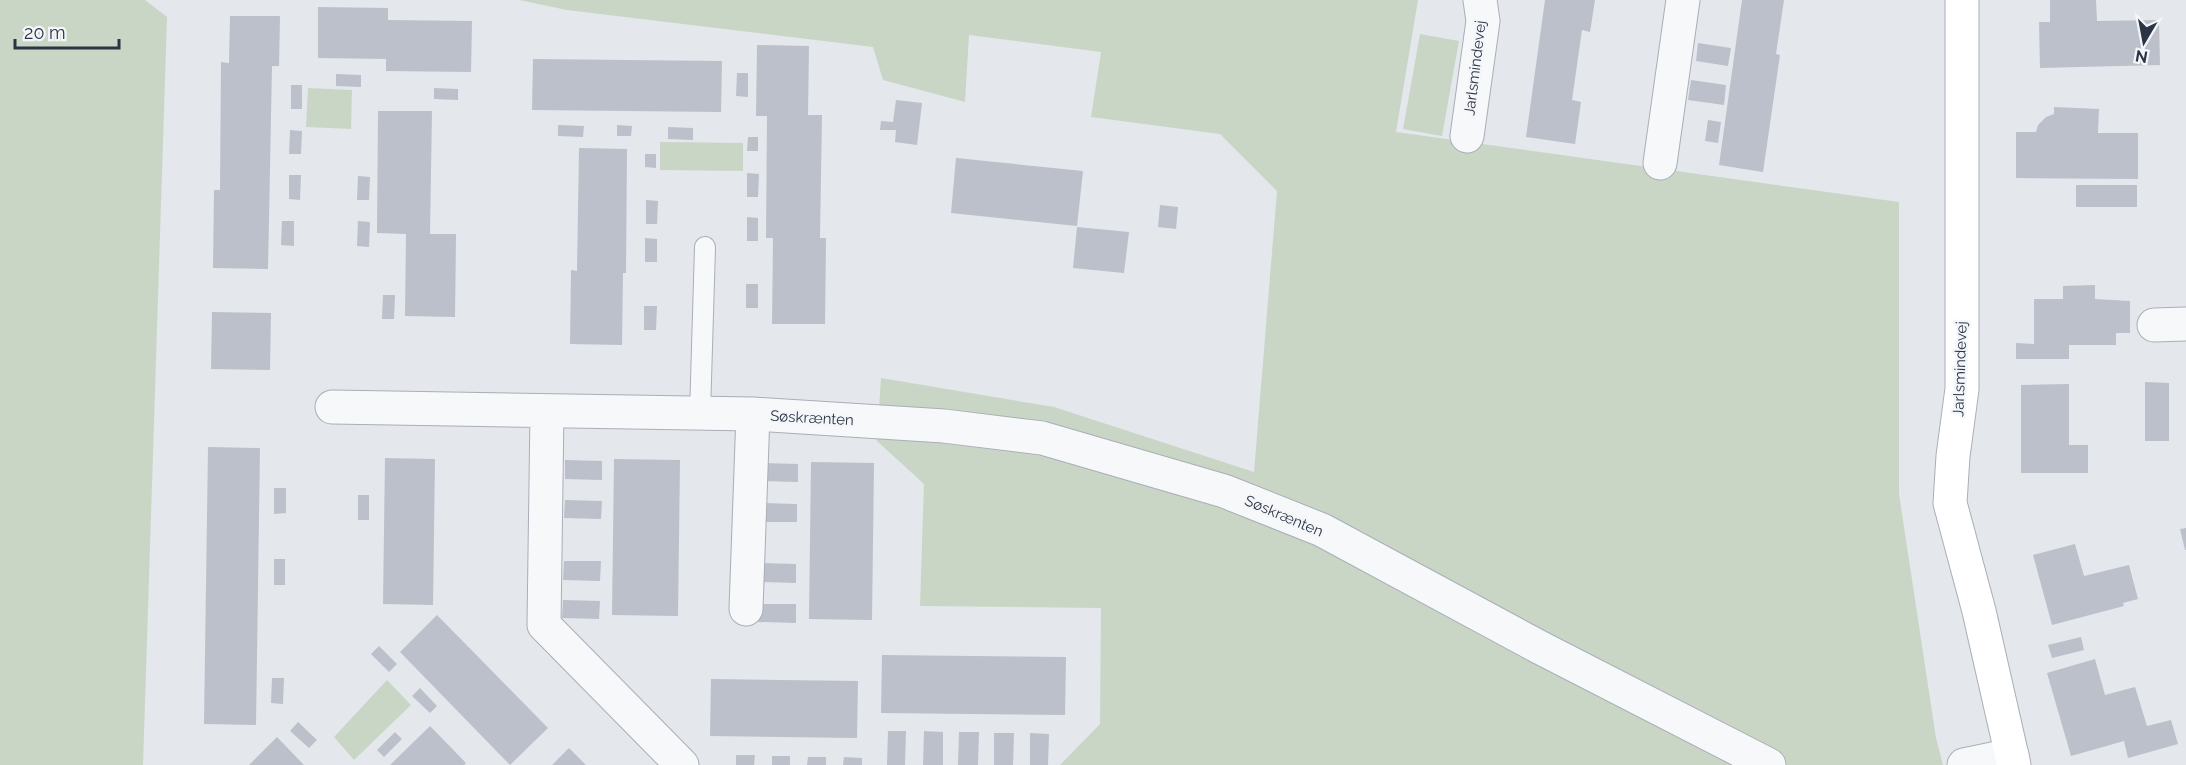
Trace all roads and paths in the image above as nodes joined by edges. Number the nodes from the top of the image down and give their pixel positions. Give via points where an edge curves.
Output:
1 (1480, 0) edge
2 (1683, 0) edge
3 (1962, 0) edge
4 (1467, 136) dead end
5 (1660, 163) dead end
6 (705, 247) dead end
7 (2186, 324) edge
8 (2154, 325) dead end
9 (332, 407) dead end
10 (547, 411) junction
11 (700, 414) junction
12 (753, 414) junction
13 (746, 609) dead end
14 (2013, 760) edge
15 (682, 765) edge
16 (1769, 765) edge
17 (1964, 765) edge

1 - 4 street, Jarlsmindevej via 1482,21
2 - 5 street
3 - 14 street, Jarlsmindevej via 1962,389 1950,503
6 - 11 lane
7 - 8 street
9 - 10 street, Søskrænten
10 - 11 street, Søskrænten
10 - 15 street via 544,625
11 - 12 street, Søskrænten
12 - 13 street, Søskrænten
12 - 16 street, Søskrænten via 944,426 1042,438 1224,490 1322,531
14 - 17 street

